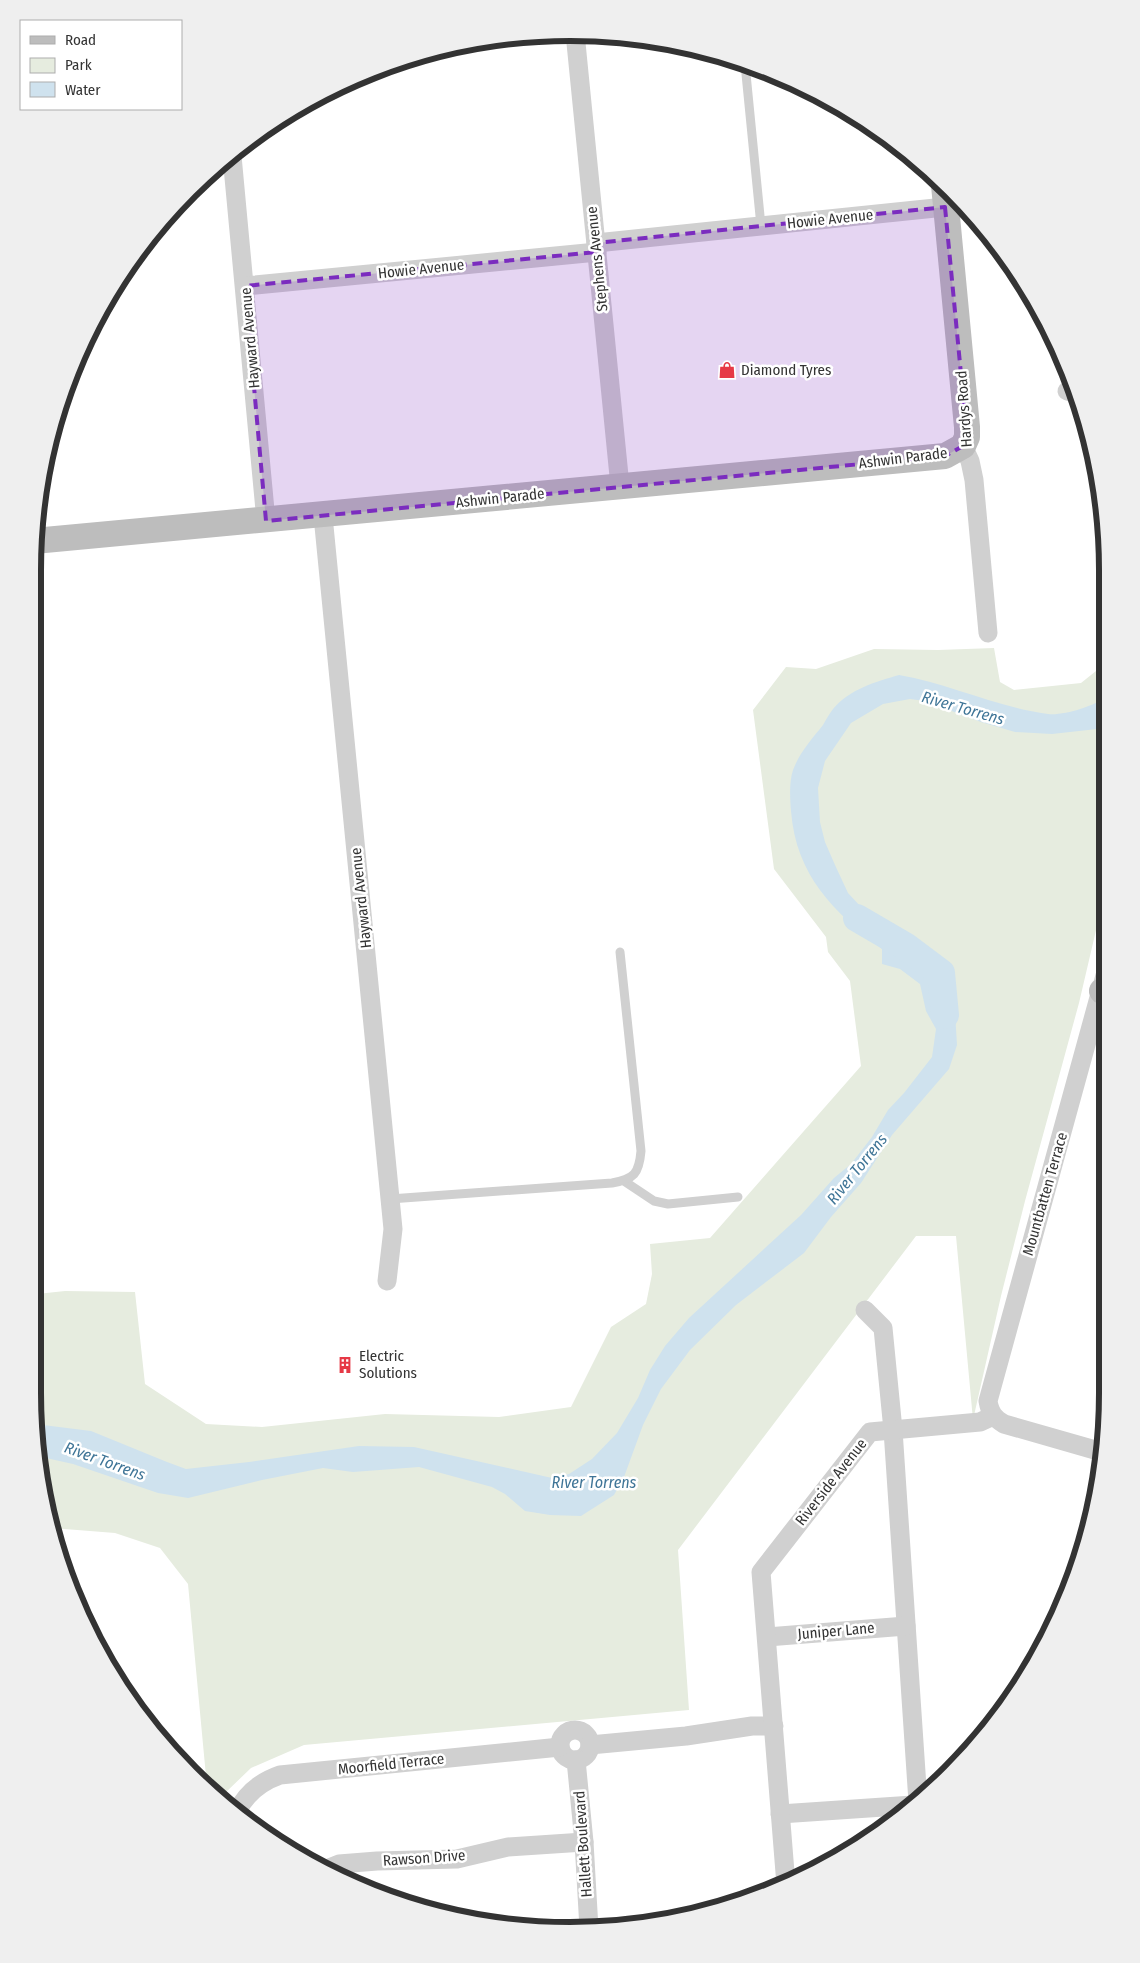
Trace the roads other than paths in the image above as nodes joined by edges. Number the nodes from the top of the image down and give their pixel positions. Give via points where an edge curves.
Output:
1 (576, 41) edge
2 (746, 71) edge
3 (760, 109) dead end
4 (749, 110) junction
5 (233, 163) edge
6 (944, 196) edge
7 (761, 226) junction
8 (596, 247) junction
9 (245, 286) junction
10 (963, 446) junction
11 (620, 486) junction
12 (324, 516) junction
13 (266, 521) junction
14 (42, 540) edge
15 (988, 633) dead end
16 (620, 952) dead end
17 (1099, 1006) edge
18 (624, 1181) junction
19 (738, 1198) dead end
20 (390, 1199) junction
21 (387, 1281) dead end
22 (865, 1310) dead end
23 (993, 1416) junction
24 (893, 1430) junction
25 (1095, 1450) edge
26 (906, 1626) junction
27 (767, 1637) junction
28 (774, 1726) junction
29 (590, 1745) junction
30 (560, 1748) junction
31 (576, 1760) junction
32 (917, 1792) edge
33 (240, 1806) edge
34 (900, 1806) edge
35 (780, 1814) junction
36 (584, 1842) junction
37 (334, 1866) edge
38 (785, 1876) edge
39 (589, 1921) edge

1 - 8 street, Stephens Avenue
2 - 4 lane
3 - 4 lane
4 - 7 lane
5 - 9 street, Hayward Avenue
6 - 7 street, Howie Avenue
6 - 10 street, Hardys Road via 967,427
7 - 8 street, Howie Avenue
8 - 9 street, Howie Avenue
8 - 11 street, Stephens Avenue
9 - 13 street, Hayward Avenue
10 - 11 street, Ashwin Parade via 945,456
10 - 15 street, Hardys Road via 974,480
11 - 12 street, Ashwin Parade
12 - 13 street, Ashwin Parade
12 - 20 street, Hayward Avenue
13 - 14 street, Ashwin Parade
16 - 18 lane via 641,1151 635,1175
17 - 23 street, Mountbatten Terrace via 989,1392
18 - 19 lane via 654,1202 668,1204
18 - 20 lane
20 - 21 street, Hayward Avenue via 393,1229
22 - 24 street via 883,1328
23 - 24 street, Riverside Avenue via 980,1422
23 - 25 street via 1011,1427
24 - 26 street
24 - 27 street, Riverside Avenue via 870,1432 761,1572
26 - 27 street, Juniper Lane
26 - 32 street
27 - 28 street, Riverside Avenue
28 - 29 street
28 - 35 street, Riverside Avenue
29 - 30 street via 586,1735 576,1730 564,1735
29 - 31 street via 586,1755
30 - 31 street via 565,1757
30 - 33 street, Moorfield Terrace via 280,1775 256,1787
31 - 36 street, Hallett Boulevard
34 - 35 street
35 - 38 street, Riverside Avenue
36 - 37 street, Rawson Drive via 508,1847 457,1858 377,1860
36 - 39 street, Hallett Boulevard

